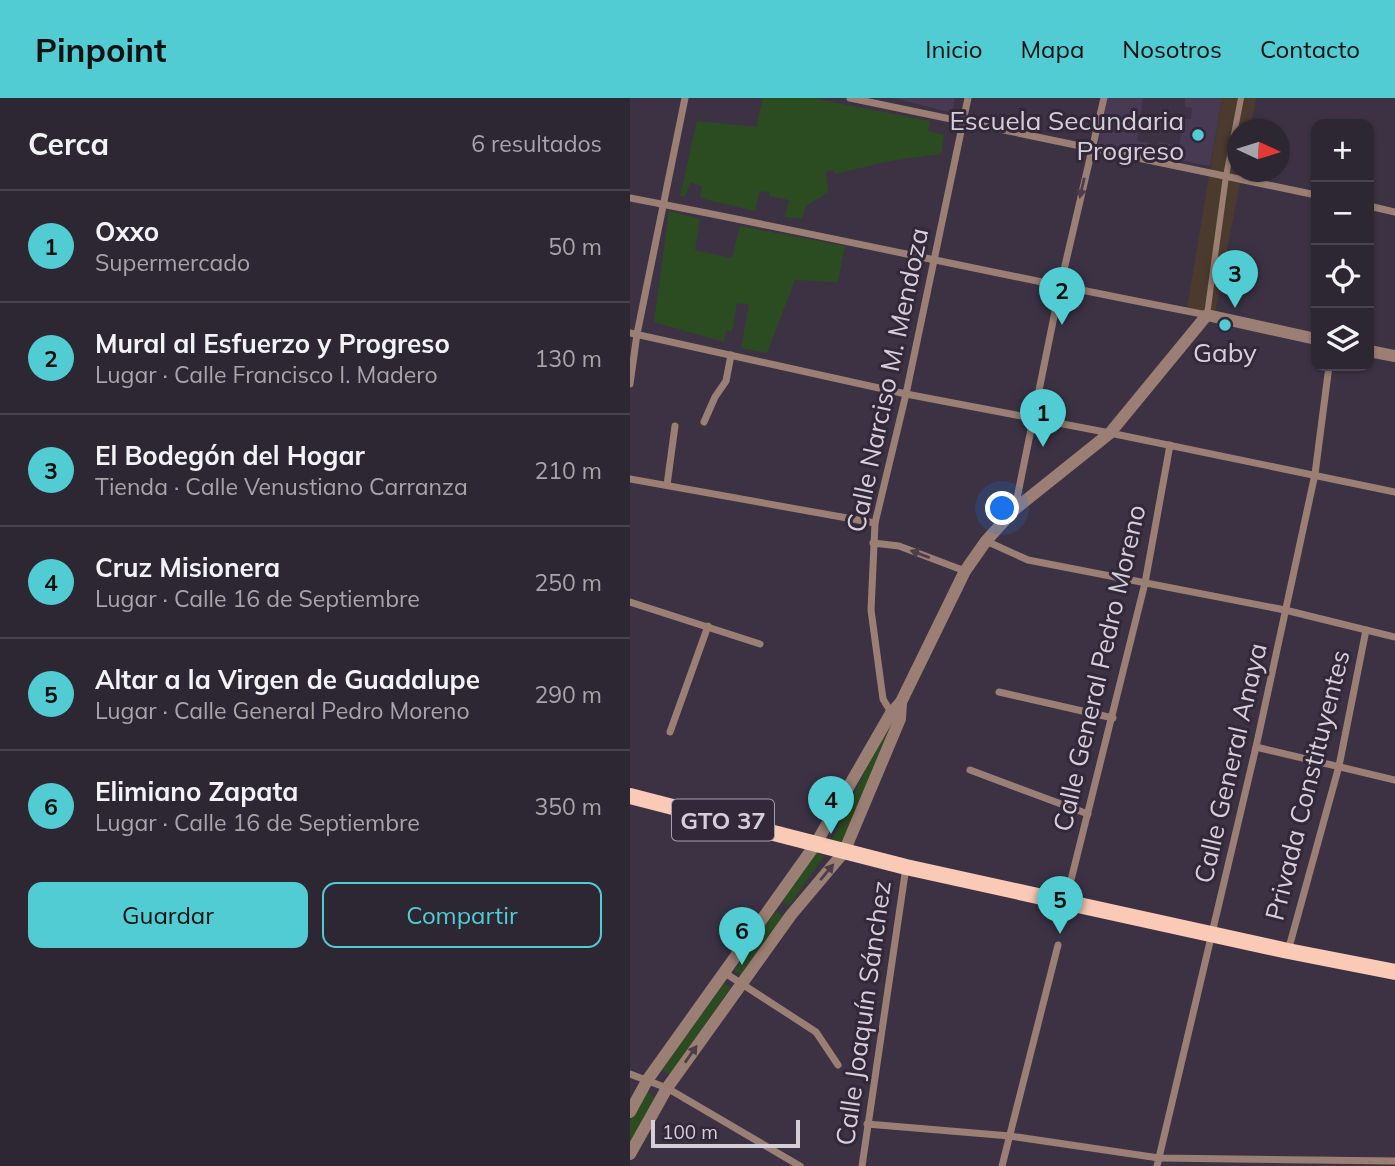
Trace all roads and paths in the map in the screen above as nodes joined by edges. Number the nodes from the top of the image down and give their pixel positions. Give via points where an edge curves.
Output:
1 (685, 98) edge
2 (850, 98) edge
3 (968, 98) edge
4 (1104, 98) edge
5 (1241, 98) edge
6 (964, 121) junction
7 (1091, 150) junction
8 (1226, 176) junction
9 (1311, 194) edge
10 (630, 198) edge
11 (663, 204) junction
12 (1374, 207) edge
13 (1395, 212) edge
14 (934, 259) junction
15 (1060, 287) junction
16 (1207, 315) junction
17 (634, 333) edge
18 (1311, 338) edge
19 (1374, 352) edge
20 (732, 355) junction
21 (1395, 356) edge
22 (1328, 371) edge
23 (630, 384) edge
24 (906, 394) junction
25 (1032, 419) junction
26 (704, 422) dead end
27 (674, 426) dead end
28 (1110, 433) junction
29 (1170, 445) junction
30 (1315, 474) junction
31 (630, 479) edge
32 (667, 485) junction
33 (1395, 492) edge
34 (1014, 509) junction
35 (875, 523) junction
36 (986, 541) junction
37 (873, 543) junction
38 (965, 571) junction
39 (1144, 583) junction
40 (630, 602) edge
41 (1285, 610) junction
42 (708, 626) junction
43 (1366, 630) junction
44 (1395, 637) edge
45 (760, 644) dead end
46 (999, 692) dead end
47 (895, 716) junction
48 (1113, 718) junction
49 (670, 732) dead end
50 (1256, 747) junction
51 (1339, 766) junction
52 (970, 770) dead end
53 (1395, 780) edge
54 (630, 796) edge
55 (1088, 814) junction
56 (815, 845) junction
57 (844, 852) junction
58 (906, 867) junction
59 (1066, 900) junction
60 (774, 903) junction
61 (791, 915) junction
62 (1213, 933) junction
63 (1058, 945) dead end
64 (1288, 951) junction
65 (724, 972) junction
66 (1395, 972) edge
67 (741, 985) junction
68 (838, 1065) dead end
69 (630, 1074) edge
70 (648, 1079) junction
71 (667, 1088) junction
72 (630, 1112) edge
73 (867, 1124) junction
74 (1010, 1136) junction
75 (630, 1154) edge
76 (1395, 1161) edge
77 (1158, 1162) edge
78 (1244, 1162) edge
79 (1318, 1163) edge
80 (800, 1166) edge
81 (862, 1166) edge
82 (1002, 1166) edge

1 - 11 street
2 - 6 street
3 - 6 street, Calle Narciso M. Mendoza
4 - 7 street
5 - 8 street
6 - 7 street
6 - 14 street, Calle Narciso M. Mendoza
7 - 8 street
7 -> 15 street
8 - 9 street
8 - 16 street
10 - 11 street
11 - 14 street
11 - 17 street
12 - 13 street
14 - 15 street
14 - 24 street, Calle Narciso M. Mendoza
15 - 16 street
15 - 25 street
16 - 18 street
16 - 28 street
17 - 20 street
17 - 23 street
19 - 21 street
20 - 24 street
20 - 26 street via 726,381
22 - 30 street, Calle General Anaya
24 - 25 street
24 - 35 street, Calle Narciso M. Mendoza
25 - 28 street
25 - 34 street
27 - 32 street
28 - 29 street
28 - 34 street
29 - 30 street
29 - 39 street, Calle General Pedro Moreno
30 - 33 street
30 - 41 street, Calle General Anaya
31 - 32 street
32 - 35 street
34 - 36 street
35 - 37 street, Calle Narciso M. Mendoza
36 - 38 street
36 - 39 street via 1028,560
38 -> 37 street via 899,546
37 - 47 street, Calle Narciso M. Mendoza via 872,610 883,699
38 - 47 street
39 - 41 street
39 - 48 street, Calle General Pedro Moreno
40 - 42 street
41 - 43 street
41 - 50 street, Calle General Anaya
42 - 45 street
42 - 49 street
43 - 44 street
43 - 51 street, Privada Constituyentes
46 - 48 street
47 - 56 street
47 - 57 street
48 - 55 street, Calle General Pedro Moreno
50 - 51 street
50 - 62 street, Calle General Anaya
51 - 53 street
51 - 64 street, Privada Constituyentes
52 - 55 street
54 - 56 main road, GTO 37
55 - 59 street, Calle General Pedro Moreno
56 - 57 main road, GTO 37
56 - 60 street
57 - 58 main road, GTO 37
61 -> 57 street
58 - 59 main road, GTO 37
58 - 73 street, Calle Joaquín Sánchez
59 - 62 main road, GTO 37
60 - 61 street
60 - 65 street
61 - 67 street
62 - 64 main road, GTO 37
62 - 77 street, Calle General Anaya
63 - 74 street
64 - 66 main road, GTO 37
65 - 67 street
65 - 70 street
67 - 68 street via 816,1032
71 -> 67 street
69 - 70 street
70 - 71 street
70 - 72 street
71 - 75 street
71 - 80 street
73 - 74 street
73 - 81 street, Calle Joaquín Sánchez
74 - 77 street
74 - 82 street
76 - 79 street
77 - 78 street
78 - 79 street

